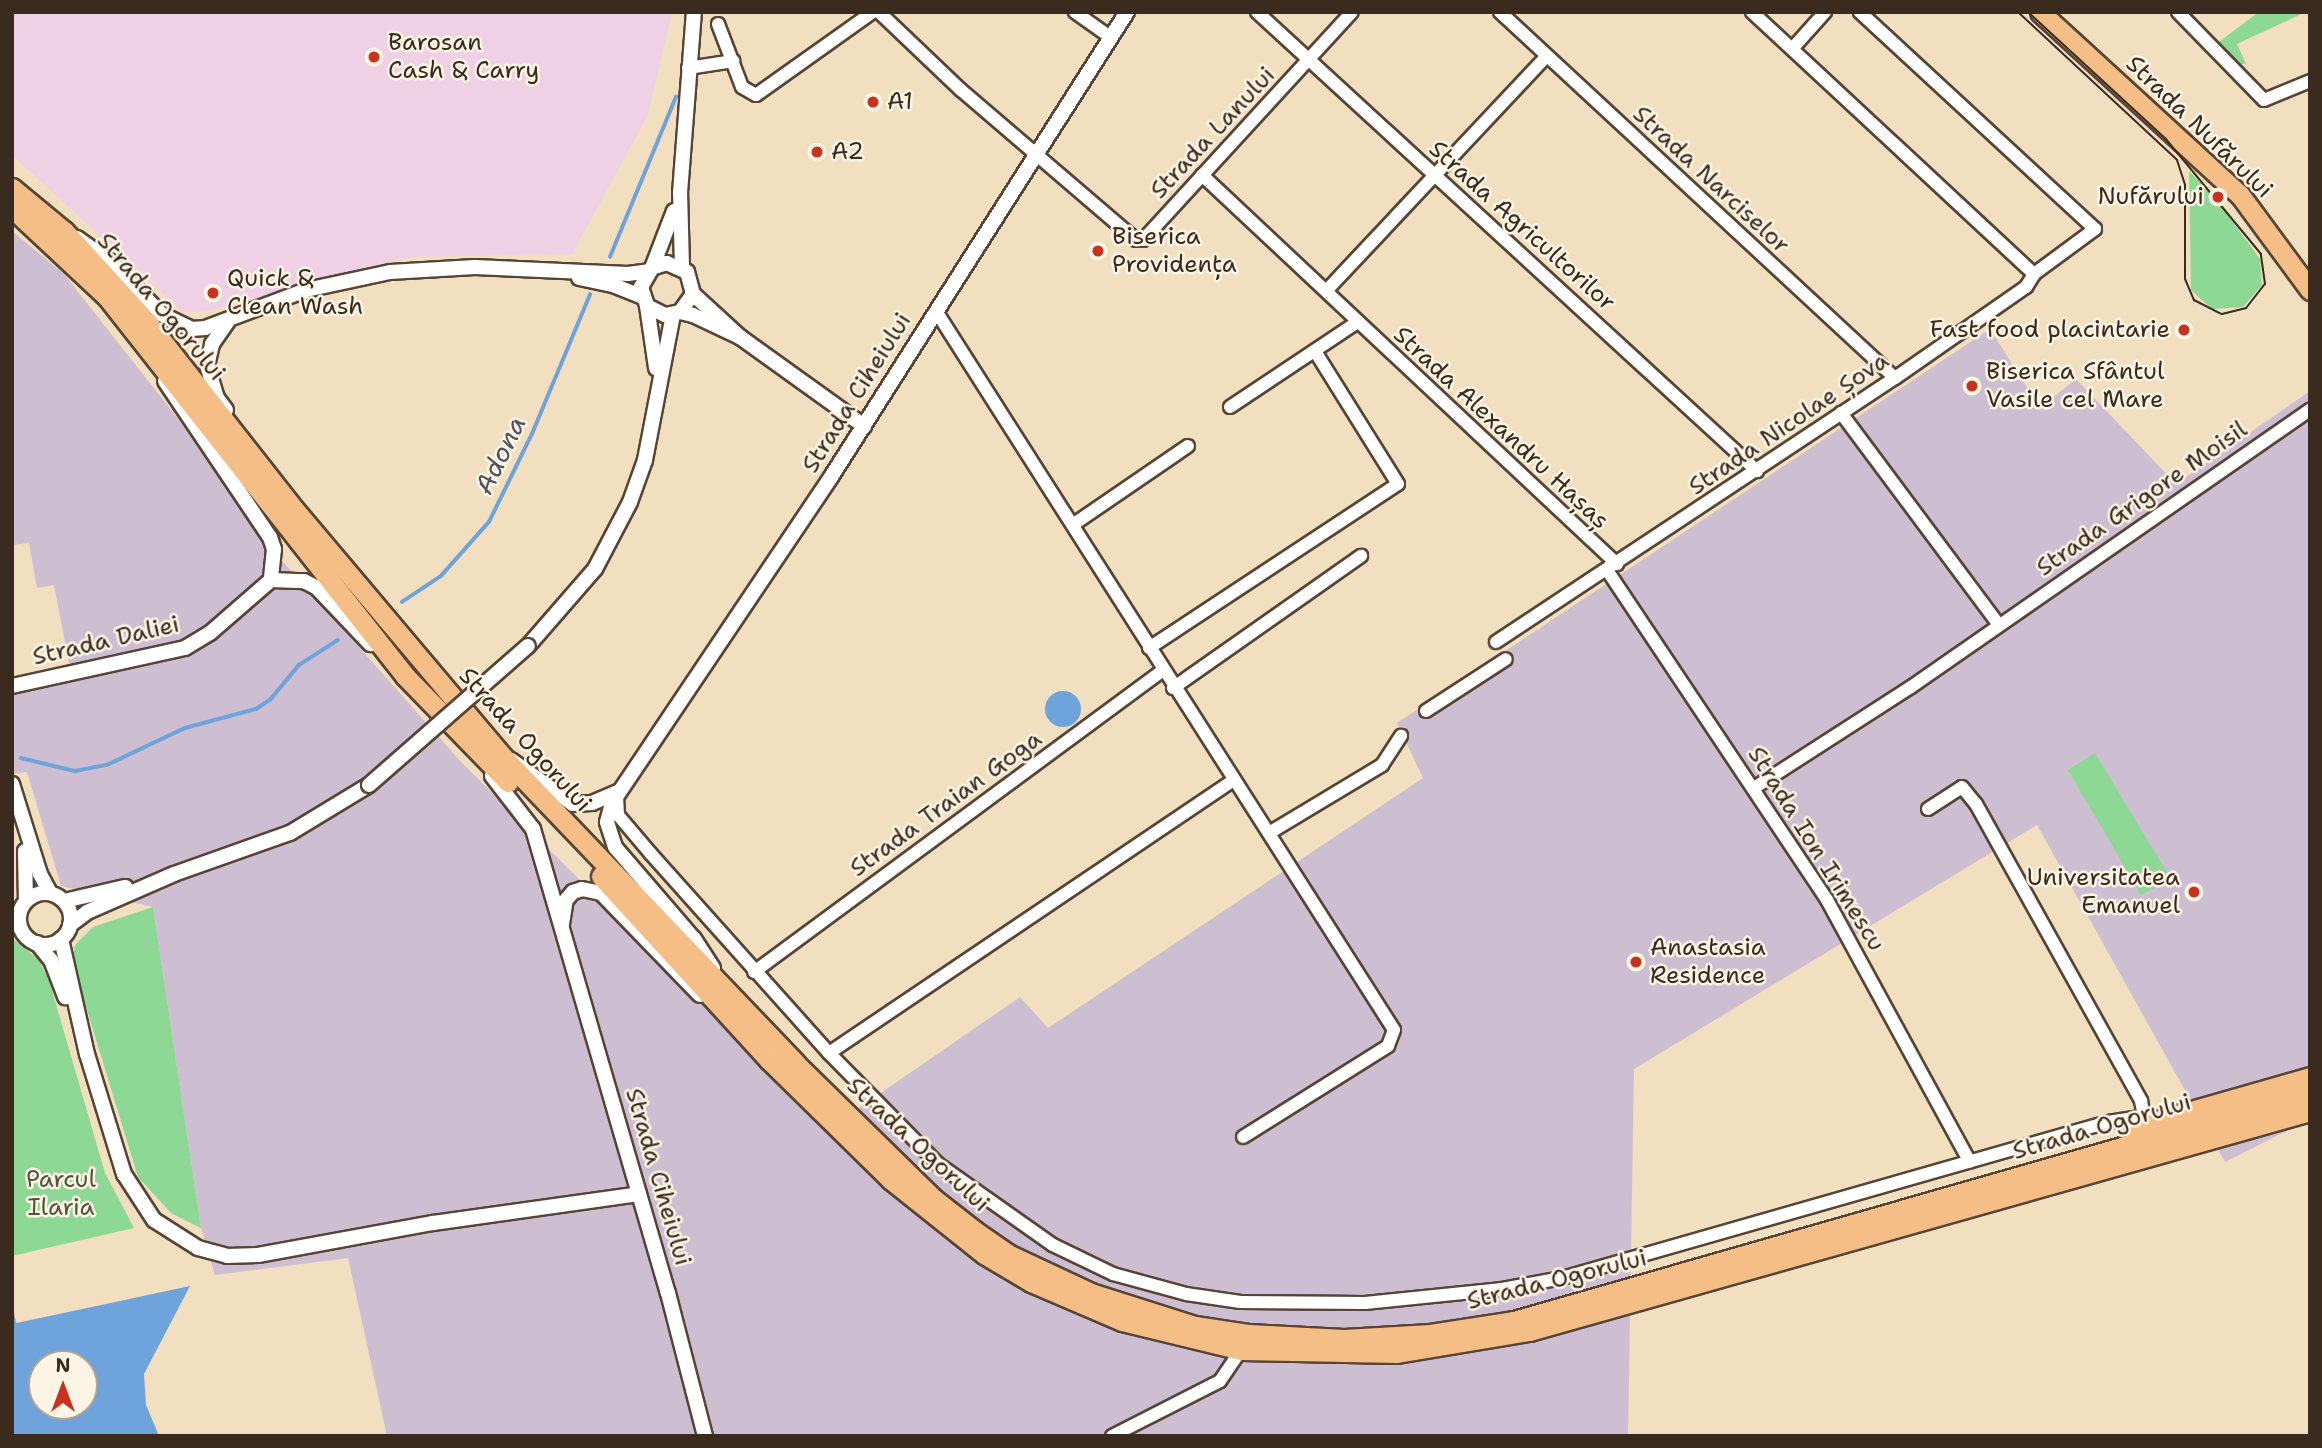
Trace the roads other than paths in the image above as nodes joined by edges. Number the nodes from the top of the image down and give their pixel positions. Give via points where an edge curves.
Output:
1 (694, 12) edge
2 (873, 12) edge
3 (879, 12) edge
4 (1075, 12) edge
5 (1127, 12) edge
6 (1257, 12) edge
7 (1352, 12) edge
8 (1500, 12) edge
9 (1752, 12) edge
10 (1825, 12) edge
11 (1860, 12) edge
12 (2040, 12) edge
13 (2178, 12) edge
14 (718, 24) dead end
15 (1110, 37) junction
16 (1792, 49) junction
17 (1547, 56) junction
18 (733, 61) junction
19 (1307, 61) junction
20 (688, 68) junction
21 (2310, 81) edge
22 (1037, 151) junction
23 (1434, 173) junction
24 (1202, 175) junction
25 (12, 188) edge
26 (680, 192) junction
27 (12, 208) edge
28 (64, 231) junction
29 (681, 267) junction
30 (651, 269) junction
31 (558, 272) junction
32 (2034, 274) junction
33 (1327, 290) junction
34 (2310, 290) edge
35 (693, 294) junction
36 (645, 302) junction
37 (936, 311) junction
38 (677, 313) junction
39 (231, 318) junction
40 (1356, 323) junction
41 (740, 337) junction
42 (1315, 351) junction
43 (155, 354) junction
44 (1895, 378) junction
45 (657, 383) junction
46 (1230, 407) dead end
47 (2310, 410) edge
48 (1841, 413) junction
49 (864, 426) junction
50 (1188, 446) dead end
51 (1758, 471) junction
52 (289, 503) junction
53 (1074, 524) junction
54 (1361, 556) dead end
55 (1612, 567) junction
56 (271, 580) junction
57 (1999, 625) junction
58 (1496, 642) dead end
59 (1149, 648) junction
60 (1506, 659) dead end
61 (1162, 671) junction
62 (405, 676) junction
63 (12, 686) edge
64 (1173, 688) junction
65 (1426, 711) dead end
66 (455, 728) junction
67 (1401, 736) dead end
68 (503, 758) junction
69 (1233, 780) junction
70 (12, 784) edge
71 (1754, 788) junction
72 (618, 792) junction
73 (17, 801) junction
74 (1928, 809) dead end
75 (1269, 833) junction
76 (174, 874) junction
77 (50, 893) junction
78 (26, 901) junction
79 (64, 901) junction
80 (70, 925) junction
81 (562, 932) junction
82 (61, 939) junction
83 (37, 943) junction
84 (754, 972) junction
85 (723, 984) junction
86 (724, 1012) junction
87 (87, 1054) junction
88 (829, 1054) junction
89 (2310, 1077) edge
90 (2310, 1093) edge
91 (2310, 1111) edge
92 (2153, 1117) junction
93 (2310, 1124) edge
94 (1243, 1137) dead end
95 (2169, 1150) junction
96 (1970, 1162) junction
97 (2059, 1165) junction
98 (639, 1194) junction
99 (1241, 1350) junction
100 (705, 1436) edge
101 (1112, 1436) edge

1 - 20 street
2 - 18 street via 756,95 742,87
3 - 22 street via 961,90
4 - 15 street
5 - 15 street, Strada Ciheiului
6 - 19 street, Strada Agricultorilor
7 - 19 street, Strada Lanului
8 - 17 street, Strada Narciselor
9 - 16 street
10 - 16 street
11 - 32 street, Strada Nicolae Șova via 2095,229
12 - 34 main road, Strada Nufărului via 2240,195
13 - 21 street via 2264,100
14 - 18 street
15 - 22 street, Strada Ciheiului
16 - 32 street
17 - 23 street
17 - 44 street, Strada Narciselor
18 - 20 street
19 - 23 street, Strada Agricultorilor
19 - 24 street, Strada Lanului
20 - 26 street
22 - 24 street, Strada Lanului via 1136,240 1143,240
22 - 37 street, Strada Ciheiului
23 - 33 street
23 - 51 street, Strada Agricultorilor
24 - 33 street, Strada Alexandru Hașaș
25 - 28 main road, Strada Ogorului
26 - 29 street
26 - 30 street
27 - 43 main road, Strada Ogorului via 107,297
28 - 39 street via 97,251 173,323 205,328
28 - 52 main road, Strada Ogorului via 148,323
29 - 30 street via 667,263
29 - 35 street via 691,279
30 - 31 street
30 - 36 street via 643,279
31 - 36 street via 613,285
31 - 39 street via 475,267 390,272 281,297
32 - 44 street, Strada Nicolae Șova via 2026,287
33 - 40 street, Strada Alexandru Hașaș
35 - 38 street
35 - 41 street
36 - 38 street
36 - 45 street
37 - 49 street, Strada Ciheiului
37 - 53 street
38 - 41 street
38 - 45 street
39 - 52 street via 212,344 209,379 217,398
40 - 42 street, Strada Alexandru Hașaș
40 - 55 street, Strada Alexandru Hașaș
41 - 49 street
42 - 46 street, Strada Alexandru Hașaș
42 - 59 street via 1398,484
43 - 56 street via 183,412 270,537 274,549
43 - 62 main road, Strada Ogorului
44 - 48 street, Strada Nicolae Șova
45 - 76 street, bridge via 645,460 615,535 573,598 528,646 369,785 290,833
47 - 57 street, Strada Grigore Moisil
48 - 51 street, Strada Nicolae Șova
48 - 57 street
49 - 72 street, Strada Ciheiului
50 - 53 street
51 - 55 street, Strada Nicolae Șova
52 - 68 main road, Strada Ogorului
53 - 59 street
54 - 64 street
55 - 58 street, Strada Nicolae Șova
55 - 71 street, Strada Ion Irimescu
56 - 62 street via 304,581 317,587
56 - 63 street, Strada Daliei via 210,633 185,648
57 - 71 street, Strada Grigore Moisil
59 - 61 street
60 - 65 street
61 - 64 street
61 - 84 street, Strada Traian Goga
62 - 66 main road, Strada Ogorului
64 - 69 street
66 - 81 street, Strada Ciheiului via 533,829
66 - 86 main road, Strada Ogorului via 594,869
67 - 75 street via 1382,765
68 - 72 street via 529,769 573,804 592,803
68 - 85 main road, Strada Ogorului
69 - 75 street
69 - 88 street
70 - 73 street
71 - 96 street, Strada Ion Irimescu via 1827,900
72 - 84 street via 618,815
72 - 85 street, Strada Ciheiului via 608,815 610,840 694,939
73 - 77 street
73 - 78 street via 29,877
74 - 92 street via 1962,787 1976,804
75 - 94 street via 1394,1030 1388,1046
76 - 79 street
76 - 80 street via 87,912
77 - 78 street
77 - 79 street
78 - 83 street via 20,925
79 - 80 street
80 - 82 street
81 - 86 street, Strada Ciheiului via 563,911 573,892 601,893 673,971
81 - 98 street, Strada Ciheiului
82 - 83 street
82 - 87 street
83 - 87 street via 51,960
84 - 88 street
85 - 97 main road, Strada Ogorului via 795,1063 934,1199 1008,1254 1091,1293 1195,1326 1249,1334 1344,1339 1430,1334 1514,1321
86 - 99 main road, Strada Ogorului via 890,1179 984,1254 1031,1282 1122,1321
87 - 98 street via 124,1174 138,1200 175,1236 227,1256 258,1255 433,1223
88 - 96 street via 938,1164 1021,1226 1113,1274 1207,1297 1365,1303 1502,1289 1562,1278
89 - 92 main road
90 - 97 main road, Strada Ogorului
91 - 95 main road, Strada Ogorului
92 - 96 street via 2108,1122
92 - 97 main road
93 - 95 main road via 2225,1147
95 - 99 main road, Strada Ogorului via 1515,1334 1397,1353
98 - 100 street, Strada Ciheiului
99 - 101 street via 1220,1381

